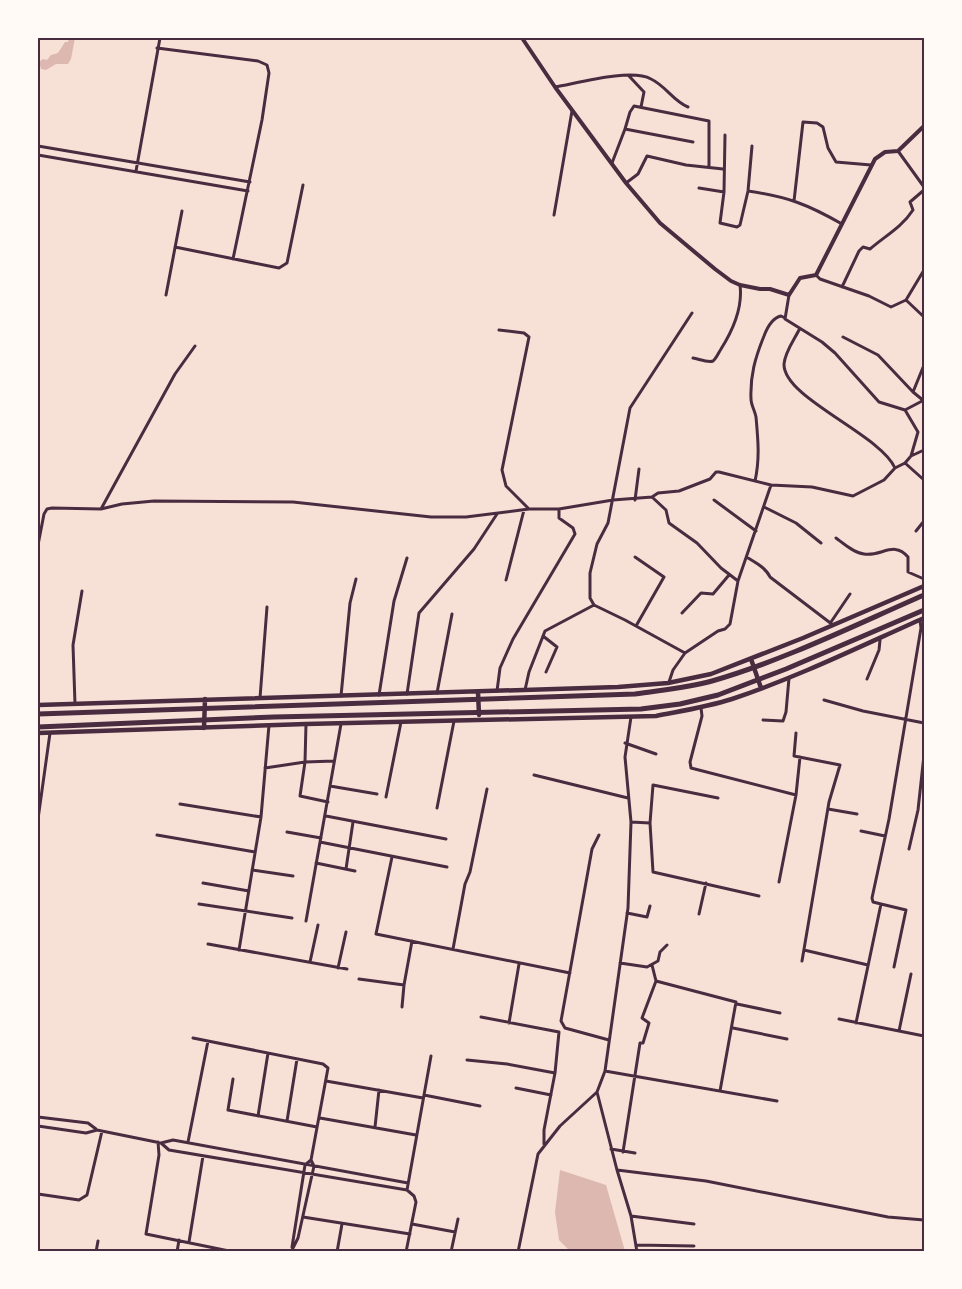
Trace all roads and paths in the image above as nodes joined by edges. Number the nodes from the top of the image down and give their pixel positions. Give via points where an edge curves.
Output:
1 (160, 38) edge
2 (522, 38) edge
3 (157, 48) junction
4 (628, 75) junction
5 (555, 87) junction
6 (641, 107) junction
7 (688, 107) dead end
8 (573, 110) junction
9 (924, 126) edge
10 (625, 129) junction
11 (725, 135) dead end
12 (693, 142) dead end
13 (38, 146) edge
14 (752, 146) dead end
15 (898, 151) junction
16 (38, 155) edge
17 (137, 162) junction
18 (612, 163) junction
19 (871, 165) junction
20 (709, 166) junction
21 (724, 169) junction
22 (136, 171) junction
23 (250, 182) junction
24 (626, 183) junction
25 (303, 185) dead end
26 (699, 188) dead end
27 (924, 189) edge
28 (248, 191) junction
29 (748, 191) junction
30 (724, 192) junction
31 (794, 201) junction
32 (182, 211) dead end
33 (554, 215) dead end
34 (842, 224) junction
35 (175, 247) junction
36 (233, 259) junction
37 (924, 270) edge
38 (816, 275) junction
39 (740, 285) junction
40 (842, 287) junction
41 (166, 295) dead end
42 (789, 296) junction
43 (906, 300) junction
44 (692, 313) dead end
45 (924, 317) edge
46 (785, 318) junction
47 (499, 330) dead end
48 (799, 330) junction
49 (843, 337) dead end
50 (195, 346) dead end
51 (693, 358) dead end
52 (924, 365) edge
53 (913, 392) junction
54 (924, 401) edge
55 (905, 410) junction
56 (924, 450) edge
57 (911, 456) junction
58 (904, 463) junction
59 (895, 468) junction
60 (639, 469) dead end
61 (924, 480) edge
62 (755, 482) junction
63 (771, 485) junction
64 (652, 497) junction
65 (613, 500) junction
66 (636, 500) junction
67 (714, 500) dead end
68 (764, 507) junction
69 (101, 509) junction
70 (526, 509) junction
71 (559, 509) junction
72 (497, 513) junction
73 (924, 521) edge
74 (756, 531) junction
75 (916, 531) dead end
76 (836, 538) dead end
77 (821, 543) dead end
78 (38, 545) edge
79 (635, 557) dead end
80 (406, 558) dead end
81 (747, 558) junction
82 (729, 575) junction
83 (356, 579) dead end
84 (924, 579) edge
85 (506, 580) dead end
86 (738, 581) junction
87 (924, 586) edge
88 (82, 591) dead end
89 (850, 594) dead end
90 (924, 595) edge
91 (594, 605) junction
92 (267, 607) dead end
93 (924, 610) edge
94 (682, 613) dead end
95 (452, 614) dead end
96 (922, 619) edge
97 (832, 624) junction
98 (636, 626) junction
99 (543, 636) junction
100 (880, 639) junction
101 (685, 654) junction
102 (751, 658) junction
103 (546, 672) dead end
104 (789, 678) junction
105 (867, 679) dead end
106 (668, 683) junction
107 (761, 688) junction
108 (525, 690) junction
109 (497, 691) junction
110 (478, 692) junction
111 (437, 693) junction
112 (379, 694) junction
113 (407, 694) junction
114 (341, 696) junction
115 (260, 698) junction
116 (205, 699) junction
117 (824, 700) dead end
118 (75, 704) junction
119 (38, 705) edge
120 (701, 708) junction
121 (38, 714) edge
122 (631, 717) junction
123 (479, 720) junction
124 (763, 720) dead end
125 (906, 720) junction
126 (454, 721) junction
127 (401, 722) junction
128 (924, 723) edge
129 (306, 724) junction
130 (341, 724) junction
131 (269, 725) junction
132 (38, 727) edge
133 (204, 728) junction
134 (38, 733) edge
135 (50, 733) junction
136 (796, 733) dead end
137 (626, 743) junction
138 (656, 754) dead end
139 (924, 755) edge
140 (800, 757) junction
141 (334, 761) junction
142 (305, 762) junction
143 (265, 768) junction
144 (534, 775) dead end
145 (330, 786) junction
146 (487, 789) dead end
147 (377, 794) dead end
148 (796, 795) junction
149 (386, 797) dead end
150 (628, 798) junction
151 (718, 798) dead end
152 (328, 802) junction
153 (180, 804) dead end
154 (437, 808) dead end
155 (828, 809) junction
156 (857, 814) dead end
157 (326, 816) junction
158 (261, 818) junction
159 (38, 819) edge
160 (353, 822) junction
161 (631, 822) junction
162 (650, 823) junction
163 (861, 831) dead end
164 (287, 832) dead end
165 (599, 834) dead end
166 (157, 835) dead end
167 (885, 836) junction
168 (446, 839) dead end
169 (321, 840) junction
170 (349, 849) junction
171 (909, 849) dead end
172 (255, 852) junction
173 (392, 857) junction
174 (316, 863) junction
175 (447, 867) dead end
176 (346, 869) junction
177 (252, 870) junction
178 (355, 871) dead end
179 (293, 876) dead end
180 (779, 882) dead end
181 (203, 883) dead end
182 (706, 883) junction
183 (249, 891) junction
184 (759, 896) dead end
185 (199, 904) dead end
186 (880, 904) junction
187 (650, 906) dead end
188 (246, 910) junction
189 (627, 913) junction
190 (699, 914) dead end
191 (292, 918) dead end
192 (306, 921) dead end
193 (318, 926) dead end
194 (346, 932) dead end
195 (412, 941) junction
196 (208, 944) dead end
197 (667, 945) dead end
198 (453, 949) junction
199 (804, 950) junction
200 (239, 951) junction
201 (802, 961) dead end
202 (310, 963) junction
203 (620, 963) junction
204 (519, 964) junction
205 (652, 965) junction
206 (868, 965) junction
207 (894, 967) dead end
208 (338, 968) junction
209 (347, 969) dead end
210 (570, 974) junction
211 (911, 974) dead end
212 (359, 979) dead end
213 (656, 981) junction
214 (404, 985) junction
215 (736, 1004) junction
216 (402, 1007) dead end
217 (780, 1013) dead end
218 (481, 1017) dead end
219 (839, 1019) dead end
220 (509, 1023) junction
221 (856, 1023) junction
222 (733, 1028) junction
223 (898, 1031) junction
224 (924, 1036) edge
225 (193, 1038) dead end
226 (787, 1039) dead end
227 (609, 1040) junction
228 (208, 1041) junction
229 (268, 1053) junction
230 (431, 1056) dead end
231 (297, 1059) junction
232 (467, 1060) dead end
233 (605, 1071) junction
234 (555, 1073) junction
235 (635, 1078) junction
236 (233, 1079) dead end
237 (326, 1081) junction
238 (516, 1088) dead end
239 (379, 1090) junction
240 (720, 1091) junction
241 (597, 1092) junction
242 (551, 1095) junction
243 (424, 1096) junction
244 (777, 1101) dead end
245 (480, 1106) dead end
246 (258, 1116) junction
247 (38, 1117) edge
248 (320, 1118) junction
249 (287, 1121) junction
250 (38, 1126) edge
251 (317, 1127) junction
252 (375, 1127) junction
253 (97, 1130) junction
254 (102, 1131) junction
255 (416, 1135) junction
256 (160, 1143) junction
257 (188, 1143) junction
258 (544, 1146) junction
259 (611, 1149) junction
260 (623, 1152) junction
261 (635, 1153) dead end
262 (203, 1156) junction
263 (311, 1160) junction
264 (305, 1165) junction
265 (314, 1166) junction
266 (617, 1170) junction
267 (303, 1173) junction
268 (312, 1175) junction
269 (408, 1183) junction
270 (407, 1190) junction
271 (38, 1194) edge
272 (631, 1216) junction
273 (303, 1217) junction
274 (458, 1220) dead end
275 (924, 1220) edge
276 (342, 1223) junction
277 (412, 1224) junction
278 (694, 1224) dead end
279 (455, 1232) junction
280 (410, 1234) junction
281 (98, 1240) dead end
282 (179, 1240) junction
283 (189, 1242) junction
284 (636, 1245) junction
285 (208, 1246) junction
286 (694, 1246) dead end
287 (96, 1251) edge
288 (177, 1251) edge
289 (207, 1251) edge
290 (234, 1251) edge
291 (292, 1251) edge
292 (338, 1251) edge
293 (406, 1251) edge
294 (451, 1251) edge
295 (518, 1251) edge
296 (637, 1251) edge

1 - 3 street
2 - 5 street
3 - 17 street
3 - 23 street via 267,65 269,73
4 - 5 street
4 - 6 street via 644,93
4 - 7 street via 650,78
5 - 8 street
6 - 10 street via 634,106
6 - 20 street via 709,121
8 - 18 street
8 - 33 street
9 - 15 street
10 - 12 street
10 - 18 street
11 - 21 street
13 - 17 street
14 - 29 street
15 - 19 street via 881,154
15 - 27 street
16 - 22 street
17 - 22 street
17 - 23 street
18 - 24 street
19 - 31 street via 836,162 823,127 803,122
19 - 34 street
20 - 21 street
20 - 24 street via 647,156 638,174
21 - 30 street
22 - 28 street
23 - 28 street
24 - 39 street via 660,223
25 - 36 street via 287,263 279,268
26 - 30 street
27 - 40 street via 910,202 914,210 904,224 870,249 863,247 859,251
28 - 36 street
29 - 30 street via 737,227 719,221
29 - 31 street
31 - 34 street
32 - 35 street
34 - 38 street
35 - 36 street
35 - 41 street
37 - 43 street
38 - 40 street
38 - 42 street via 800,278
39 - 42 street
39 - 51 street via 741,297 732,331 715,359
40 - 43 street via 889,307
42 - 46 street
43 - 45 street
44 - 65 street via 630,408
46 - 48 street
46 - 62 street via 776,317 766,331 751,377 759,451
47 - 70 street via 529,337 502,470 506,486
48 - 55 street via 835,353 879,402
48 - 59 street via 784,364 786,373 804,394 868,441
49 - 53 street via 878,355
50 - 69 street via 175,374
52 - 53 street
53 - 54 street
54 - 55 street
55 - 57 street via 918,432
56 - 57 street
57 - 58 street
58 - 59 street
58 - 61 street
59 - 63 street via 884,480 853,496 812,487
60 - 66 street
62 - 63 street
62 - 64 street via 716,472 710,479
63 - 68 street
64 - 66 street
64 - 82 street via 666,510 669,523 697,543
65 - 66 street
65 - 71 street
65 - 91 street via 590,573 590,598
67 - 74 street
68 - 74 street
68 - 77 street via 796,523
69 - 72 street via 154,501 282,502 430,518
69 - 78 street via 47,509
70 - 71 street
70 - 72 street
70 - 85 street
71 - 109 street via 559,518 575,534 513,639 500,668
72 - 113 street via 474,549 419,613
73 - 75 street
74 - 81 street
76 - 84 street via 865,555 886,549 904,552 908,572
79 - 98 street via 664,577
80 - 112 street via 394,601
81 - 86 street
81 - 97 street
82 - 86 street
82 - 94 street via 714,594 701,593
83 - 114 street
86 - 101 street via 730,624
87 - 97 main road
88 - 118 street via 73,645
89 - 97 street
90 - 121 highway via 713,680 635,694
91 - 98 street
91 - 99 street via 558,623
92 - 115 street
93 - 132 highway via 718,694 641,710
95 - 111 street
96 - 100 main road
96 - 125 street
97 - 102 main road
98 - 101 street
99 - 103 street via 557,647
99 - 108 street
100 - 104 main road
100 - 105 street
101 - 106 street
102 - 106 main road via 711,674
102 - 107 main road
104 - 107 main road
104 - 124 street via 783,721
106 - 108 main road
107 - 120 main road
108 - 109 main road
109 - 110 main road
110 - 111 main road
110 - 123 main road
111 - 113 main road
112 - 113 main road
112 - 114 main road
114 - 115 main road
115 - 116 main road
116 - 118 main road
116 - 133 main road
117 - 125 street
118 - 119 main road
120 - 122 main road
120 - 148 street via 692,768
122 - 123 main road
122 - 137 street
123 - 126 main road
125 - 128 street
125 - 167 street
126 - 127 main road
126 - 154 street
127 - 130 main road
127 - 149 street
129 - 130 main road
129 - 131 main road
129 - 142 street
130 - 141 street
131 - 133 main road
131 - 143 street
133 - 135 main road
134 - 135 main road
135 - 159 street
136 - 140 street via 794,756
137 - 138 street
137 - 150 street
139 - 171 street
140 - 148 street
140 - 155 street via 840,765
141 - 142 street
141 - 145 street
142 - 143 street
142 - 152 street via 300,796
143 - 158 street
144 - 150 street
145 - 147 street
145 - 152 street
146 - 198 street
148 - 180 street
150 - 161 street
151 - 162 street via 653,785
152 - 157 street
153 - 158 street
155 - 156 street
155 - 199 street
157 - 160 street
157 - 169 street
158 - 172 street
160 - 168 street
160 - 170 street
161 - 162 street
161 - 189 street
162 - 182 street via 654,872
163 - 167 street
164 - 169 street
165 - 210 street via 592,849
166 - 172 street
167 - 186 street via 872,898
169 - 170 street
169 - 174 street
170 - 173 street
170 - 176 street
172 - 177 street
173 - 175 street
173 - 195 street via 375,934
174 - 176 street
174 - 192 street
176 - 178 street
177 - 179 street
177 - 183 street
181 - 183 street
182 - 184 street
182 - 190 street
183 - 188 street
185 - 188 street
186 - 206 street
186 - 207 street via 906,910
187 - 189 street via 647,917
188 - 191 street
188 - 200 street
189 - 203 street
193 - 202 street
194 - 208 street
195 - 198 street
195 - 214 street
196 - 200 street
197 - 205 street
198 - 204 street
199 - 201 street
199 - 206 street
200 - 202 street
202 - 208 street
203 - 205 street
203 - 227 street
204 - 210 street
204 - 220 street
205 - 213 street
206 - 221 street
208 - 209 street
210 - 227 street via 562,1023 565,1028
211 - 223 street
212 - 214 street
213 - 215 street via 735,1000
213 - 235 street via 642,1018 649,1023 640,1043
214 - 216 street
215 - 217 street
215 - 222 street
218 - 220 street
219 - 221 street
220 - 234 street via 559,1032
221 - 223 street
222 - 226 street
222 - 240 street
223 - 224 street
225 - 228 street
227 - 233 street
228 - 229 street
228 - 257 street
229 - 231 street
229 - 246 street
230 - 243 street
231 - 237 street via 326,1066
231 - 249 street
232 - 234 street
233 - 235 street
233 - 241 street
234 - 242 street
235 - 240 street
235 - 260 street
236 - 246 street via 228,1110
237 - 239 street
237 - 248 street
238 - 242 street
239 - 243 street
239 - 252 street
240 - 244 street
241 - 258 street
241 - 259 street
242 - 258 street
243 - 245 street
243 - 255 street
246 - 249 street
247 - 253 street via 88,1123
248 - 251 street
248 - 252 street
249 - 251 street
250 - 253 street via 86,1133
251 - 263 street
252 - 255 street
253 - 254 street
254 - 256 street
254 - 271 street via 84,1198
255 - 269 street
256 - 257 street
256 - 262 street via 169,1150
256 - 282 street via 146,1234
257 - 264 street
258 - 295 street via 534,1168
259 - 260 street
259 - 266 street
260 - 261 street
262 - 267 street
262 - 283 street
263 - 264 street
263 - 265 street
264 - 265 street
264 - 267 street
265 - 268 street
265 - 269 street
266 - 272 street
266 - 275 street via 706,1181
267 - 268 street
267 - 291 street
268 - 270 street
268 - 273 street
269 - 270 street
270 - 277 street via 415,1198
272 - 278 street
272 - 284 street
273 - 276 street
273 - 291 street
274 - 279 street
276 - 280 street
276 - 292 street
277 - 279 street
277 - 280 street
279 - 294 street
280 - 293 street
281 - 287 street
282 - 283 street
282 - 288 street
283 - 285 street
284 - 286 street
284 - 296 street
285 - 289 street
285 - 290 street

